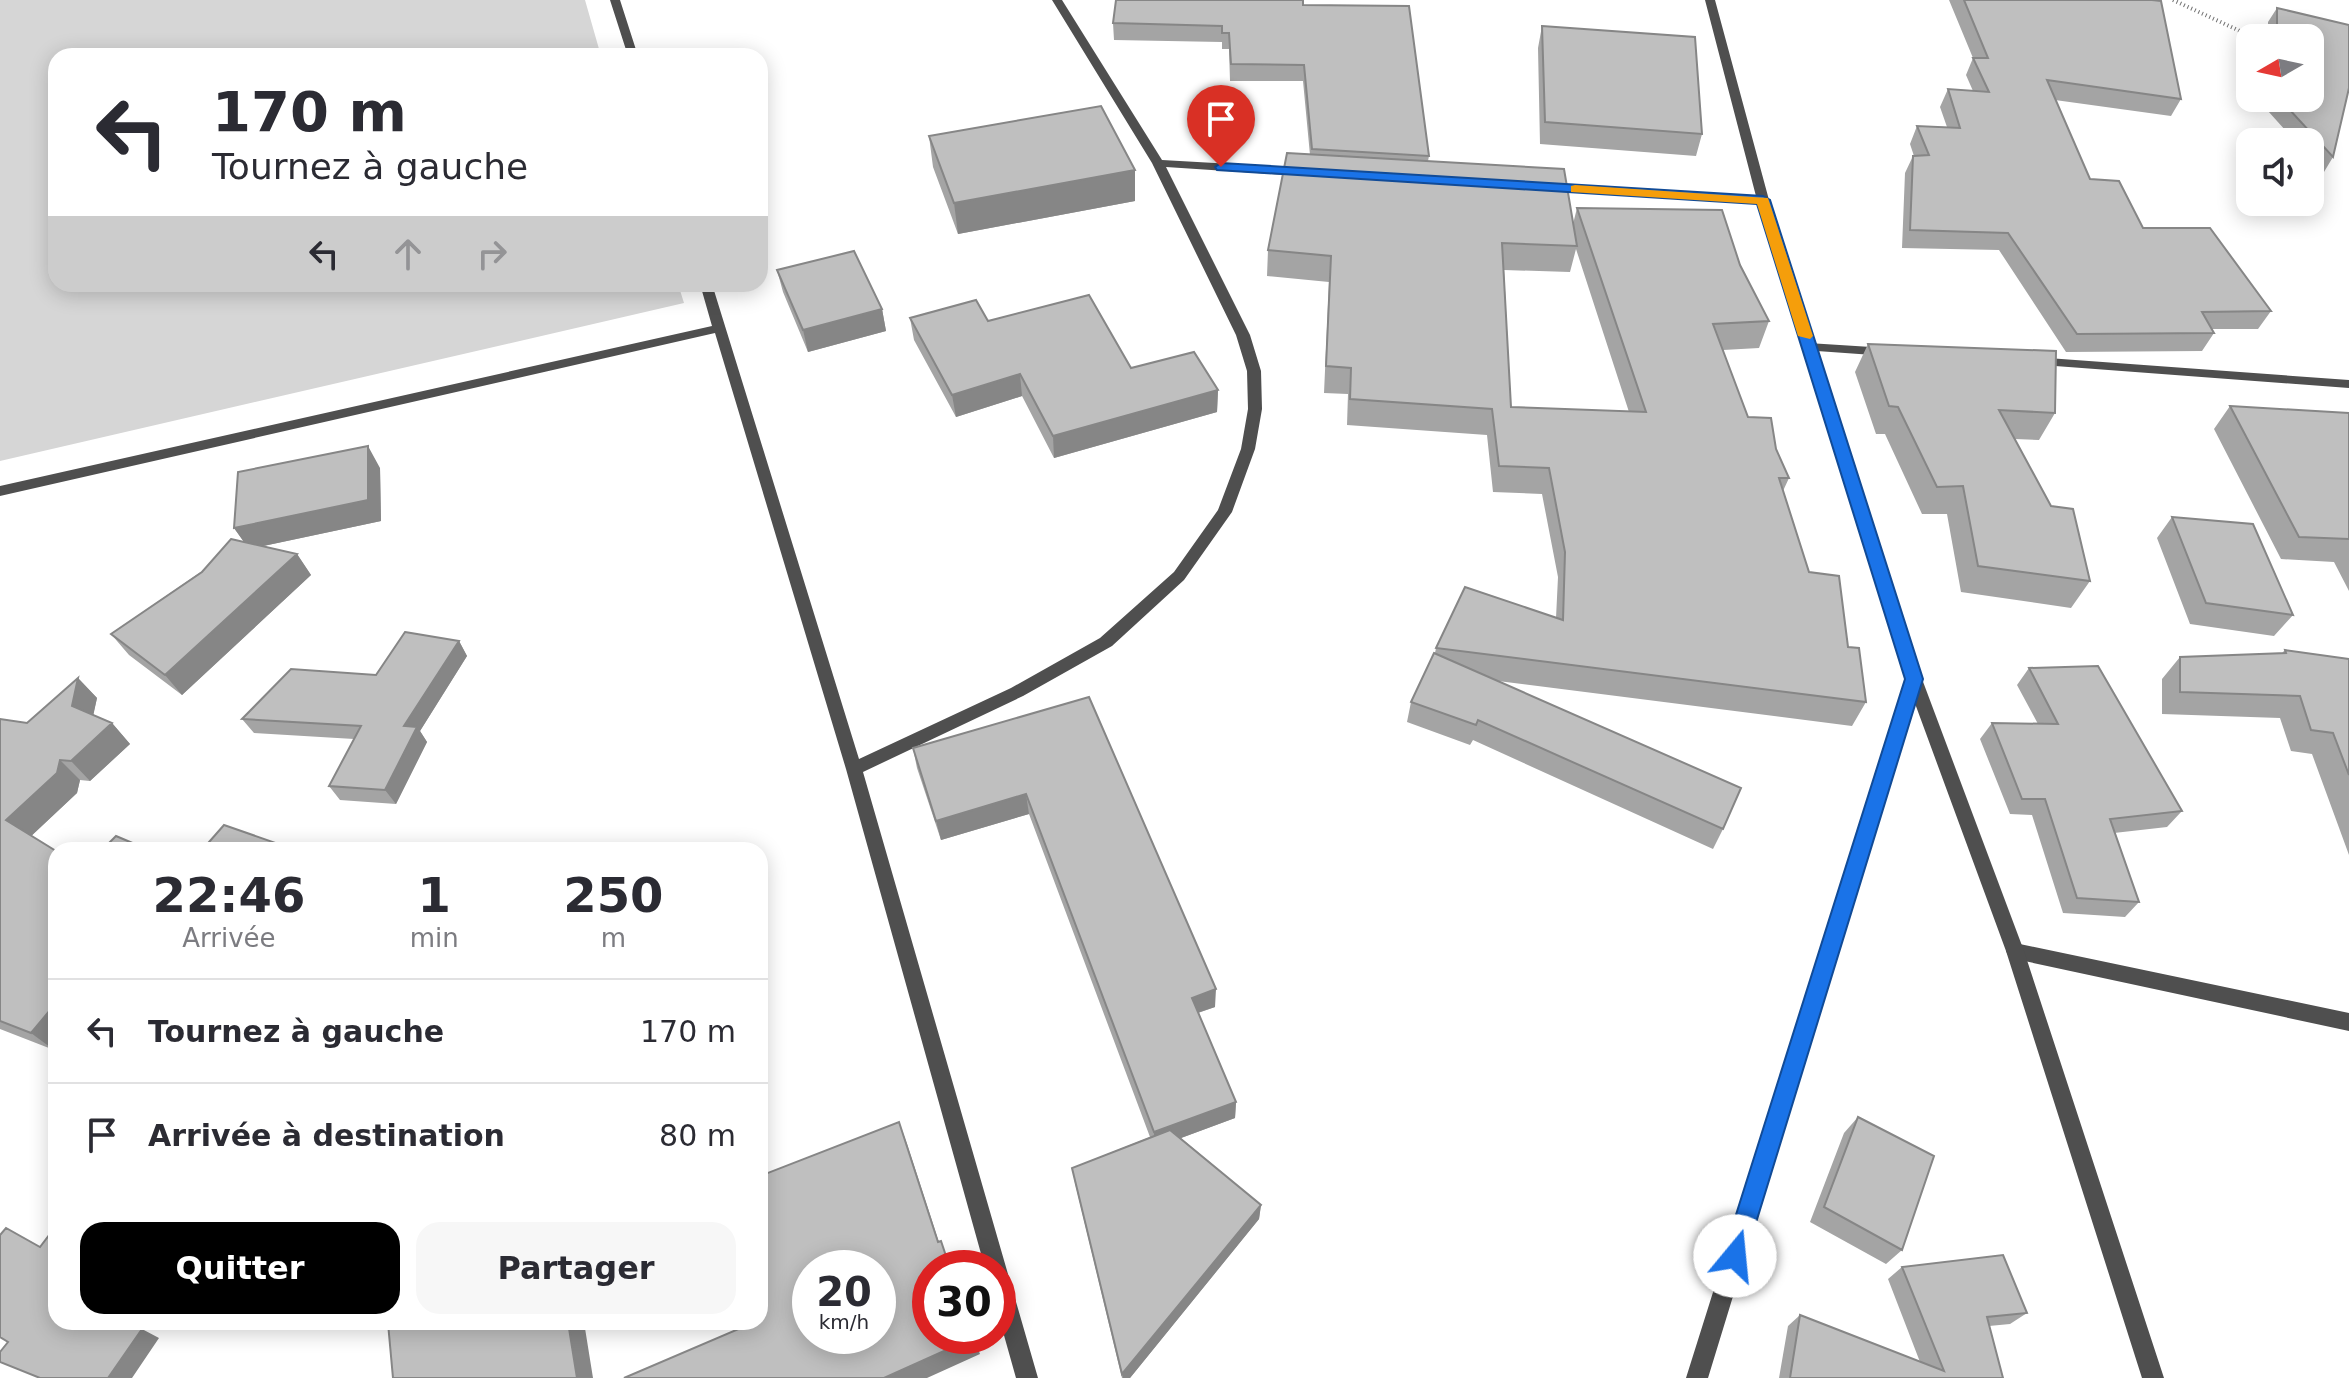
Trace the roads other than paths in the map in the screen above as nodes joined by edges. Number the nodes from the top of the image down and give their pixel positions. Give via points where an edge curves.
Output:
1 (615, 0) edge
2 (1057, 0) edge
3 (1710, 0) edge
4 (630, 48) edge
5 (1158, 163) junction
6 (1317, 173) edge
7 (1540, 187) edge
8 (1763, 200) junction
9 (709, 292) edge
10 (720, 328) junction
11 (1808, 347) junction
12 (1902, 353) edge
13 (2011, 360) edge
14 (2349, 384) edge
15 (0, 491) edge
16 (1914, 679) junction
17 (854, 769) junction
18 (2015, 951) junction
19 (2349, 1022) edge
20 (990, 1250) edge
21 (1016, 1340) edge
22 (1027, 1378) edge
23 (1697, 1378) edge
24 (2153, 1378) edge

1 - 4 street
2 - 5 street
3 - 8 street
5 - 6 street
5 - 17 street via 1243,335 1254,371 1248,449 1225,512 1179,576 1106,642 1017,692
7 - 8 street
8 - 11 street
9 - 10 street
10 - 15 street
10 - 17 street
11 - 12 street
11 - 16 street
13 - 14 street
16 - 18 street
16 - 23 street
17 - 20 street
18 - 19 street
18 - 24 street
21 - 22 street

